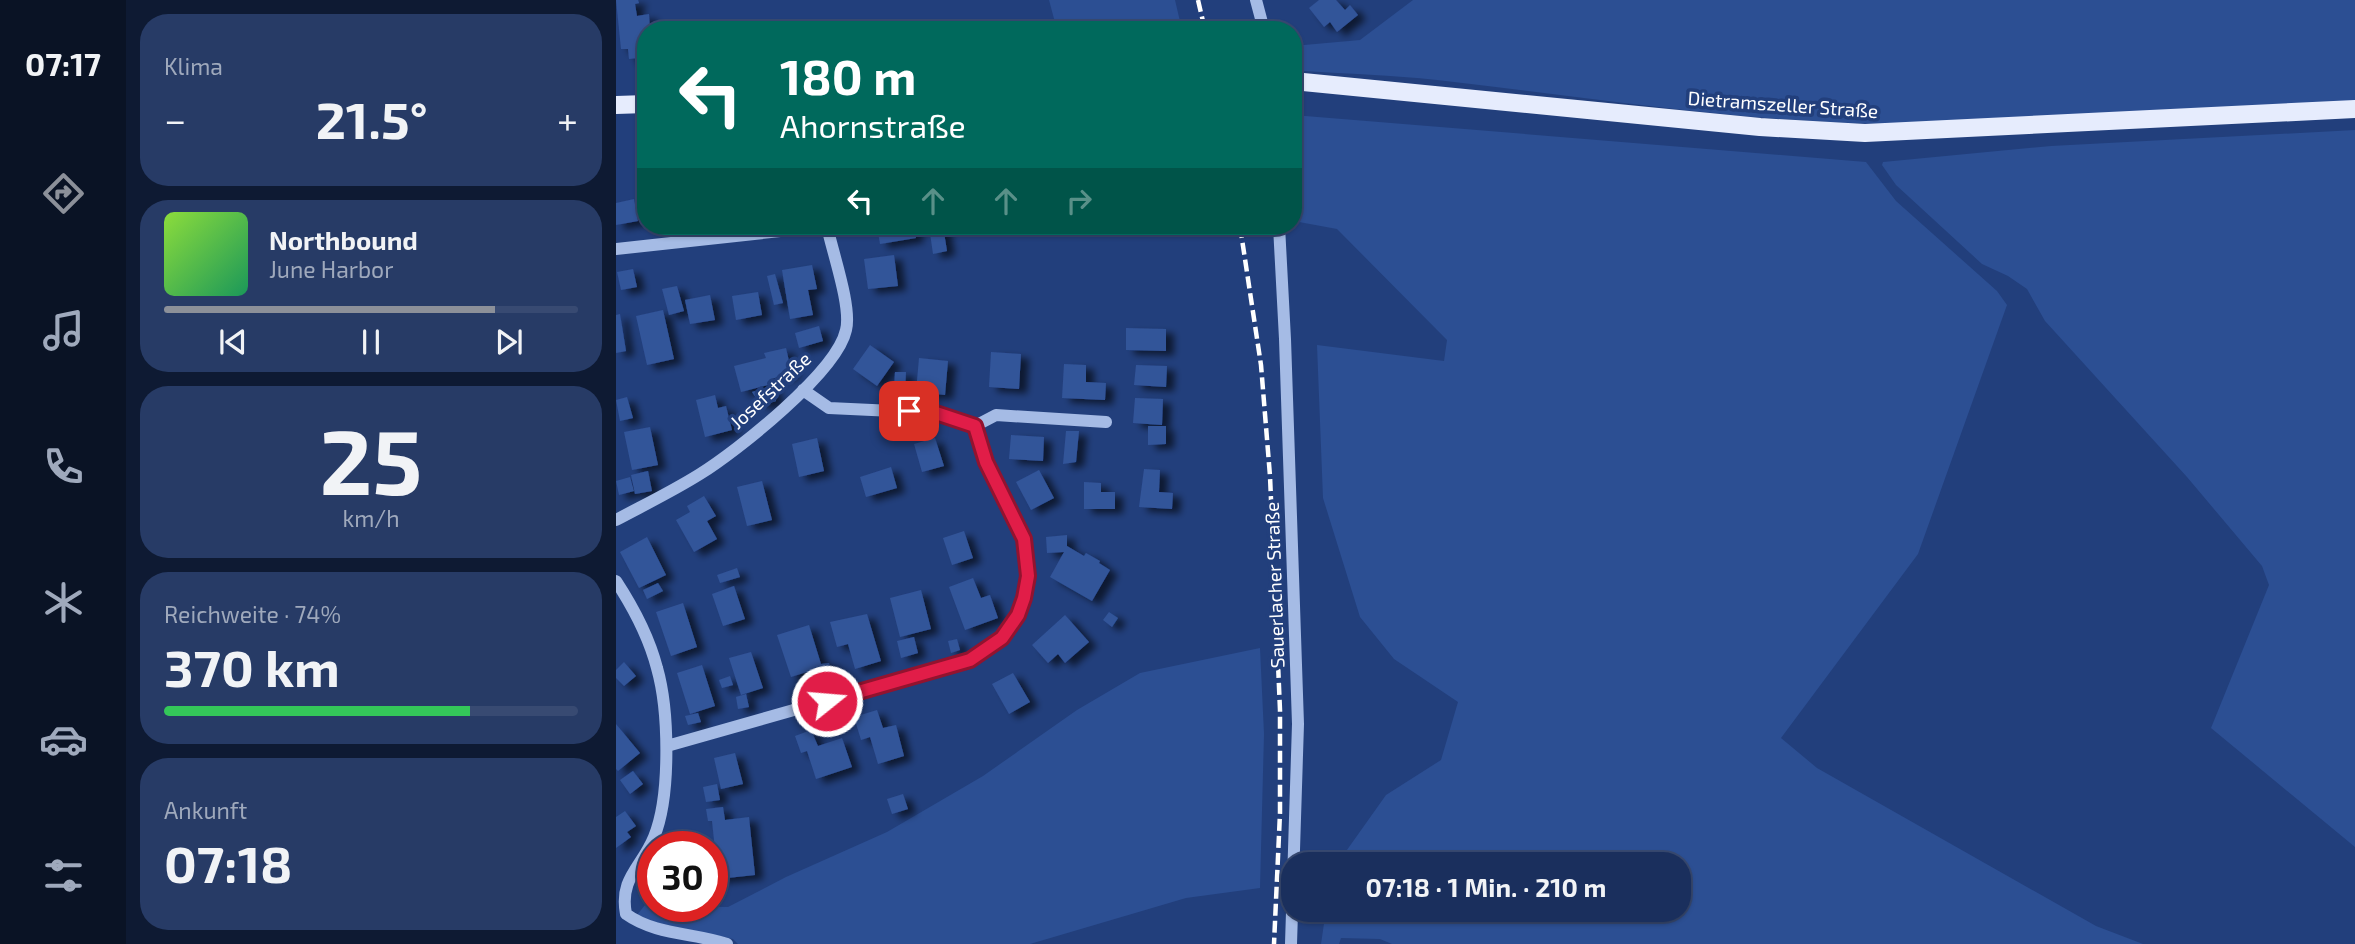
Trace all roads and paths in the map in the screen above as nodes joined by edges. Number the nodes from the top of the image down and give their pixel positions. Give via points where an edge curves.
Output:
1 (1256, 0) edge
2 (1262, 21) edge
3 (1302, 82) edge
4 (637, 104) edge
5 (616, 105) edge
6 (2355, 109) edge
7 (744, 235) edge
8 (829, 235) edge
9 (1279, 235) edge
10 (616, 249) edge
11 (803, 390) junction
12 (1106, 422) dead end
13 (975, 426) junction
14 (616, 520) edge
15 (616, 581) edge
16 (667, 746) junction
17 (621, 918) edge
18 (727, 944) edge
19 (1291, 944) edge

1 - 2 street
3 - 6 main road, Dietramszeller Straße via 1760,127 1865,133
4 - 5 main road
7 - 10 street
8 - 11 street, Josefstraße via 847,313 846,331 823,369
9 - 19 street, Sauerlacher Straße via 1297,724
11 - 13 street via 829,408 936,413
11 - 14 street, Josefstraße via 701,474
12 - 13 street via 996,415
13 - 16 street via 986,462 1024,539 1027,556 1024,598 1002,638 970,660
15 - 16 street via 648,639 658,670
16 - 17 street via 661,816 654,838 625,885
17 - 18 street

